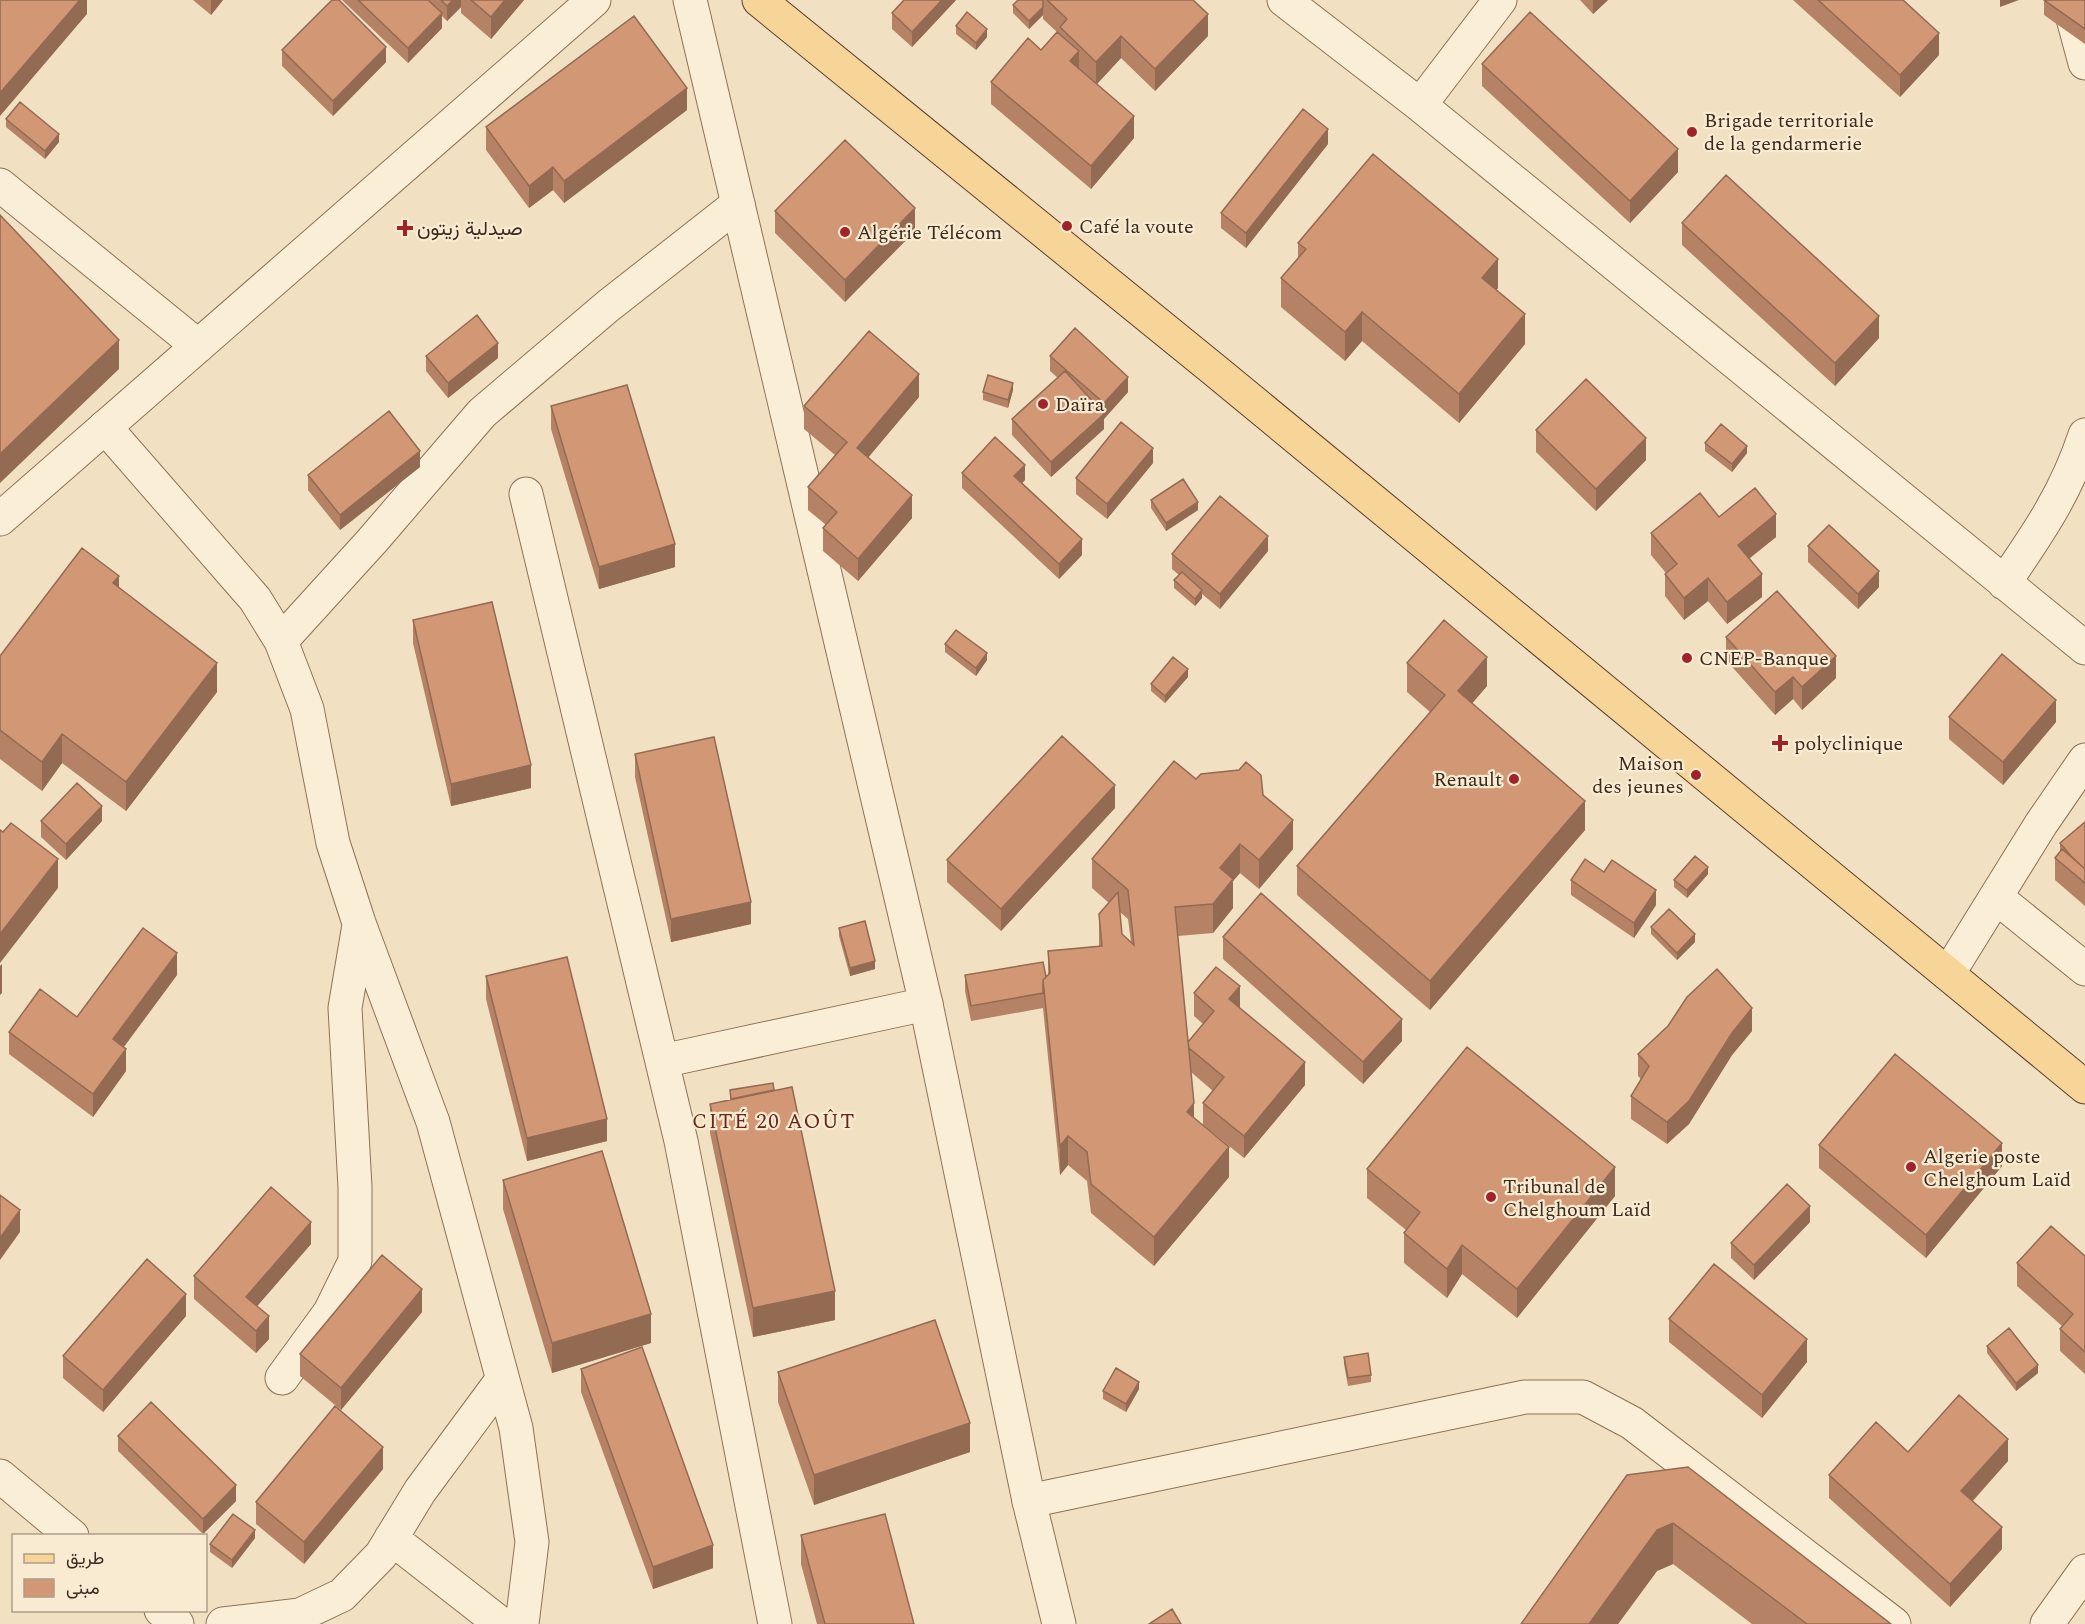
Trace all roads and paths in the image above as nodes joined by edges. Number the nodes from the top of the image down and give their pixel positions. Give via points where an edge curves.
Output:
1 (594, 0) edge
2 (690, 0) edge
3 (759, 0) edge
4 (1284, 0) edge
5 (1500, 0) edge
6 (2068, 0) edge
7 (2085, 63) edge
8 (1420, 105) junction
9 (0, 185) edge
10 (738, 204) junction
11 (198, 346) junction
12 (105, 427) junction
13 (2085, 435) edge
14 (526, 494) dead end
15 (0, 519) edge
16 (2004, 582) junction
17 (281, 640) junction
18 (2085, 648) edge
19 (2085, 760) edge
20 (1996, 897) junction
21 (359, 923) junction
22 (2085, 969) edge
23 (1948, 974) junction
24 (926, 1004) junction
25 (662, 1061) junction
26 (2085, 1087) edge
27 (282, 1378) dead end
28 (502, 1380) junction
29 (0, 1476) edge
30 (1029, 1501) junction
31 (70, 1534) edge
32 (391, 1538) junction
33 (2085, 1571) edge
34 (162, 1612) edge
35 (177, 1624) edge
36 (223, 1624) edge
37 (501, 1624) edge
38 (522, 1624) edge
39 (775, 1624) edge
40 (1059, 1624) edge
41 (1894, 1624) edge
42 (2047, 1624) edge

1 - 11 street
2 - 10 street
3 - 23 main road
4 - 8 street
5 - 8 street
6 - 7 street
8 - 16 street
9 - 11 street
10 - 17 street via 608,306 482,413
10 - 24 street
11 - 12 street
12 - 15 street
12 - 17 street via 255,599
13 - 16 street via 2052,514
14 - 25 street
16 - 18 street
17 - 21 street via 307,709 333,843
19 - 20 street
20 - 22 street
20 - 23 street
21 - 27 street via 345,1008 355,1261 330,1312
21 - 28 street via 433,1122
23 - 26 main road
24 - 25 street
24 - 30 street
25 - 39 street
28 - 32 street via 420,1491
28 - 38 street via 516,1428 532,1542
29 - 31 street
30 - 40 street
30 - 41 street via 1525,1397 1582,1397 1632,1423
32 - 36 street via 381,1556 342,1595 300,1615
32 - 37 street
33 - 42 street
34 - 35 street

